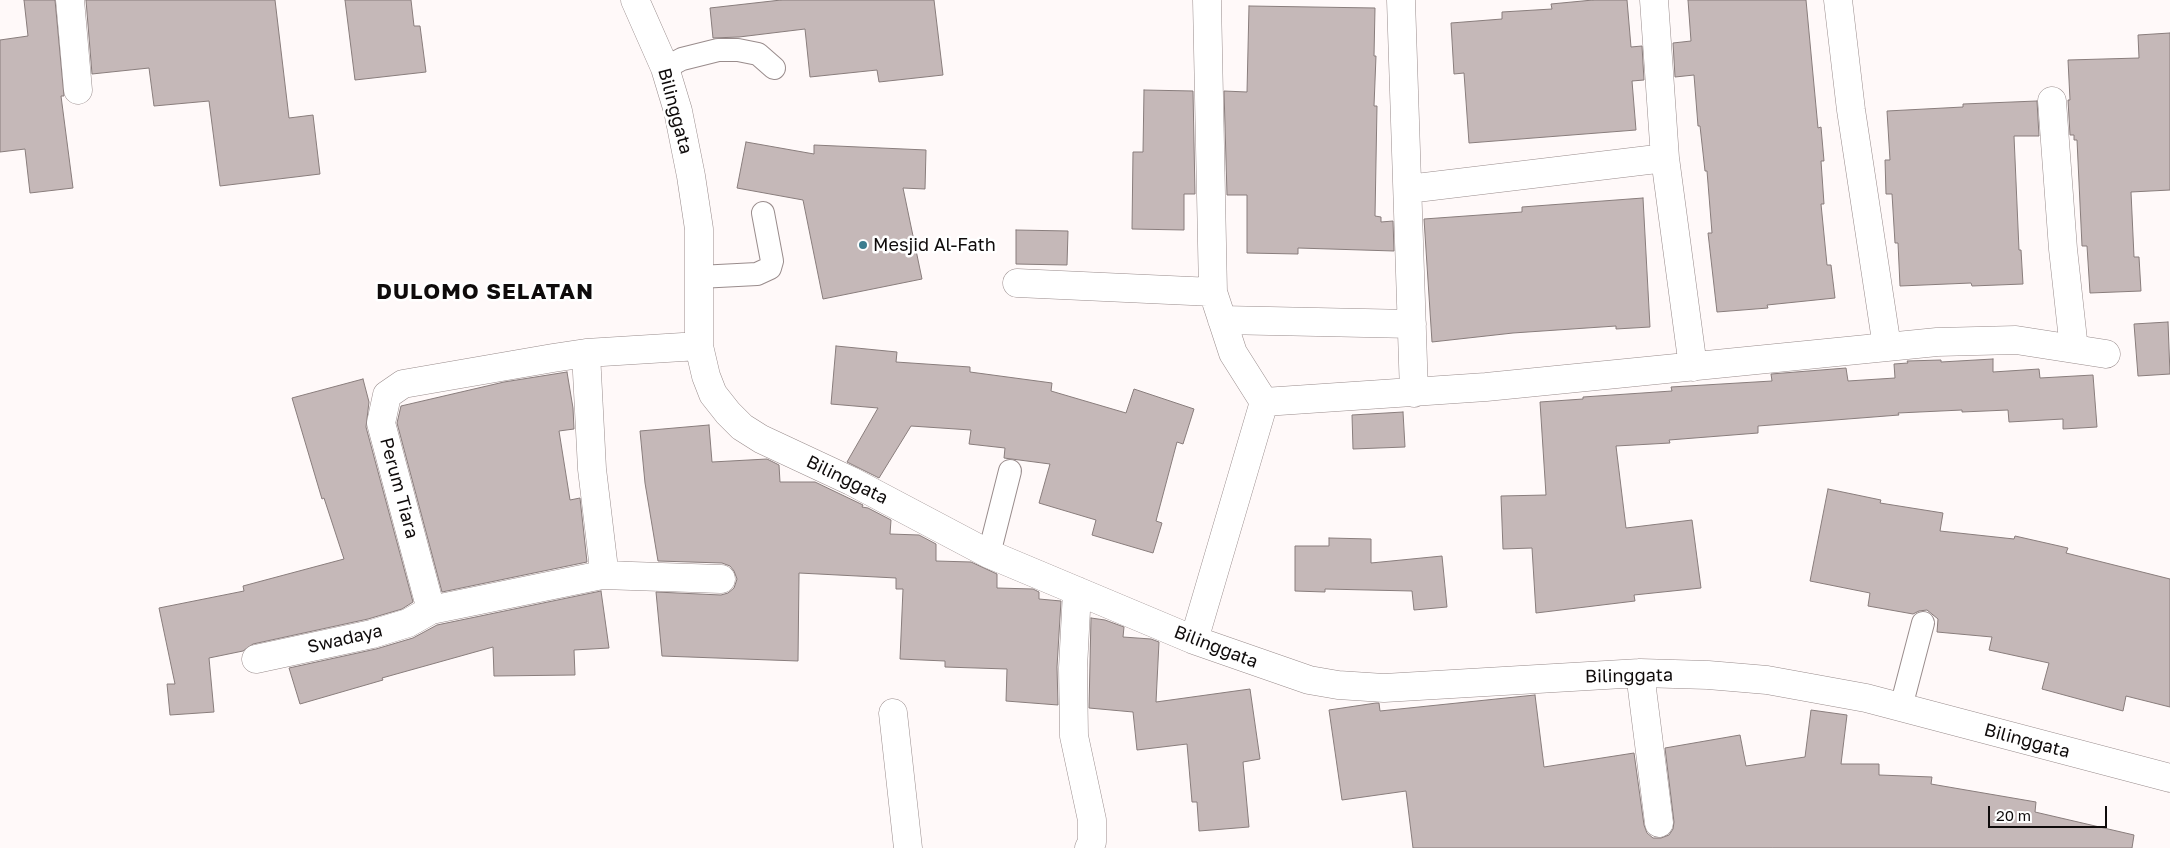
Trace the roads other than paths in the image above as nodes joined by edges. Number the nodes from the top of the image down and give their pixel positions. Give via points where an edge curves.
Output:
1 (70, 0) edge
2 (635, 0) edge
3 (1207, 0) edge
4 (1401, 0) edge
5 (1654, 0) edge
6 (1838, 0) edge
7 (673, 63) junction
8 (774, 68) dead end
9 (78, 90) dead end
10 (2052, 101) dead end
11 (1665, 158) junction
12 (1408, 189) junction
13 (763, 213) dead end
14 (705, 277) junction
15 (1017, 284) dead end
16 (1213, 292) junction
17 (1222, 320) junction
18 (1412, 324) junction
19 (699, 346) junction
20 (1887, 347) junction
21 (2074, 349) junction
22 (586, 353) junction
23 (2106, 354) dead end
24 (1693, 367) junction
25 (1414, 393) junction
26 (1264, 402) junction
27 (1010, 471) dead end
28 (991, 546) junction
29 (602, 575) junction
30 (721, 579) dead end
31 (1077, 591) junction
32 (431, 610) junction
33 (1923, 623) dead end
34 (1194, 640) junction
35 (256, 659) dead end
36 (1640, 673) junction
37 (1901, 707) junction
38 (894, 713) dead end
39 (2170, 778) edge
40 (1659, 823) dead end
41 (908, 848) edge
42 (1089, 848) edge

1 - 9 street
2 - 7 street, Bilinggata
3 - 16 street
4 - 12 street
5 - 11 street
6 - 20 street via 1851,110
7 - 8 lane via 718,50 738,50 758,54
7 - 14 street, Bilinggata
10 - 21 street
11 - 12 street
11 - 24 street
12 - 18 street
13 - 14 lane via 772,261 770,268 757,274
14 - 19 street, Bilinggata
15 - 16 street
16 - 17 street
17 - 18 street
17 - 26 street via 1232,353
18 - 25 street
19 - 22 street, Perum Tiara
19 - 28 street, Bilinggata via 713,394 742,427 761,440
20 - 21 street via 2016,340
20 - 24 street
21 - 23 street
22 - 29 street
22 - 32 street, Perum Tiara via 403,384 387,395 381,423
24 - 25 street
25 - 26 street
26 - 34 street
27 - 28 lane
28 - 31 street, Bilinggata
29 - 30 street
29 - 32 street
31 - 34 street, Bilinggata
31 - 42 street via 1073,720 1092,820
32 - 35 street, Swadaya via 408,623 372,634
33 - 37 lane
34 - 36 street, Bilinggata via 1309,680 1338,685 1384,688
36 - 37 street, Bilinggata via 1767,680
36 - 40 street
37 - 39 street, Bilinggata
38 - 41 street

